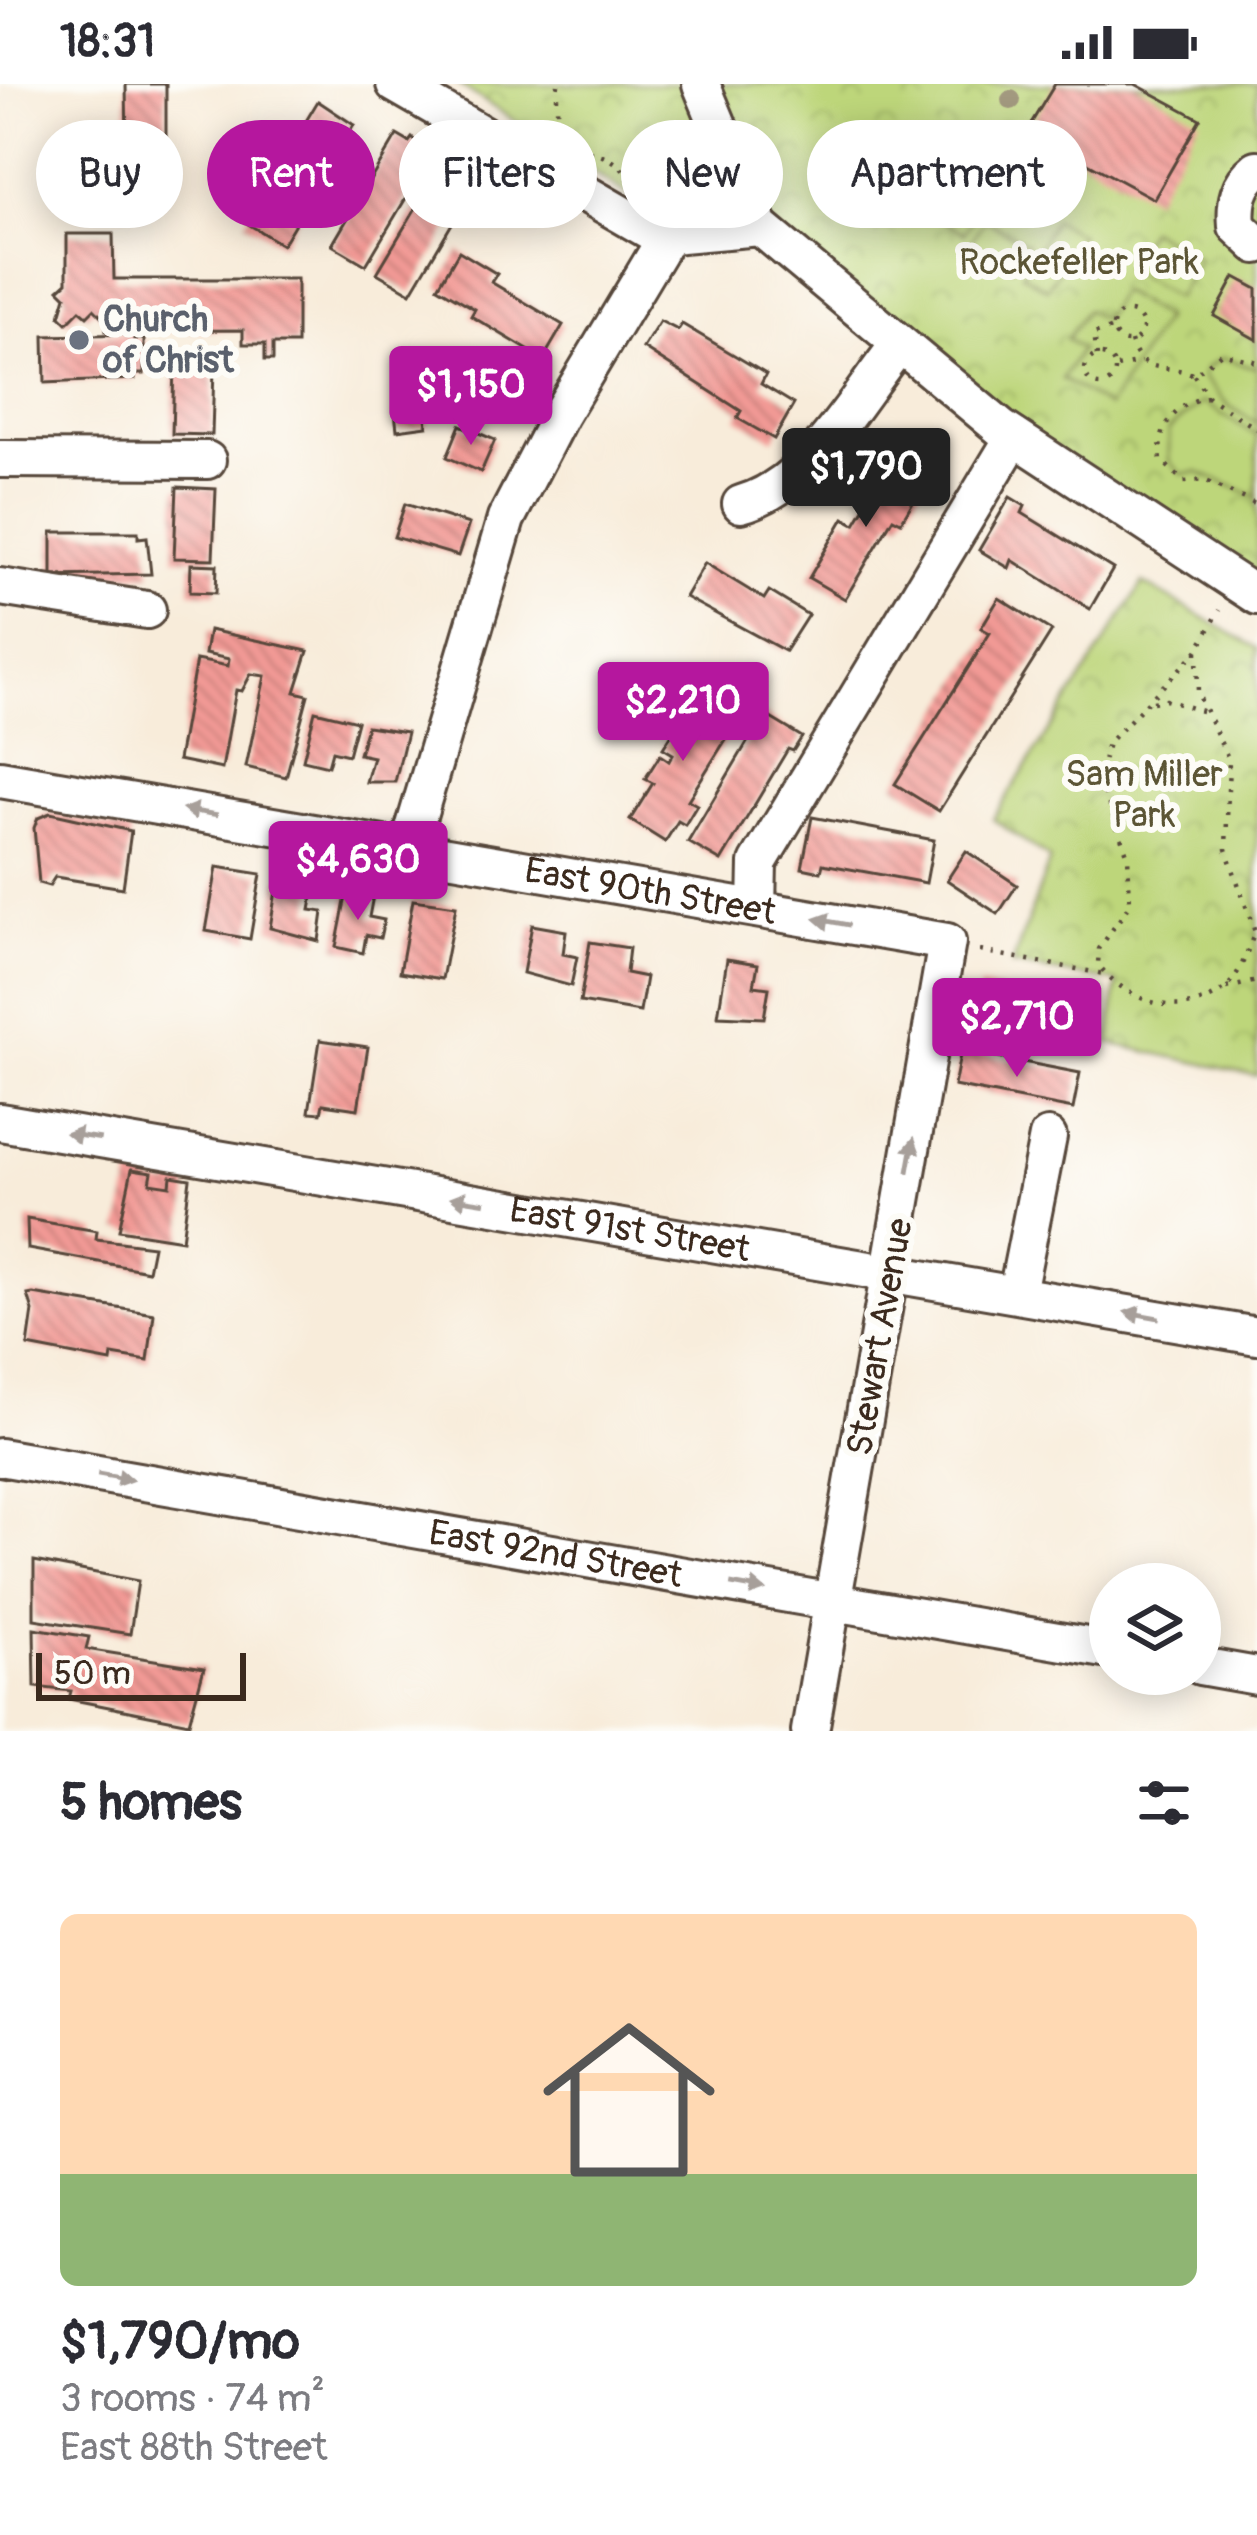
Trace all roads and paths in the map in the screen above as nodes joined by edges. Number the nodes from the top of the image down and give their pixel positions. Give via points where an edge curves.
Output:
1 (394, 84) edge
2 (558, 84) edge
3 (701, 84) edge
4 (716, 120) edge
5 (621, 168) edge
6 (1257, 169) edge
7 (751, 228) edge
8 (761, 228) edge
9 (666, 238) junction
10 (1257, 245) edge
11 (1113, 328) junction
12 (1131, 341) junction
13 (898, 346) junction
14 (1097, 356) junction
15 (1141, 362) junction
16 (1257, 362) edge
17 (1115, 367) junction
18 (1194, 375) junction
19 (1208, 397) junction
20 (1257, 429) edge
21 (1013, 437) junction
22 (0, 459) edge
23 (207, 460) dead end
24 (741, 504) dead end
25 (1257, 505) edge
26 (0, 587) edge
27 (1257, 596) edge
28 (147, 610) dead end
29 (1220, 610) dead end
30 (1196, 651) junction
31 (1153, 702) junction
32 (1206, 713) junction
33 (0, 779) edge
34 (410, 846) junction
35 (758, 908) junction
36 (1256, 933) edge
37 (958, 945) junction
38 (1106, 975) junction
39 (1257, 981) edge
40 (1227, 988) junction
41 (0, 1122) edge
42 (1048, 1137) dead end
43 (892, 1270) junction
44 (1017, 1293) junction
45 (1257, 1336) edge
46 (0, 1457) edge
47 (835, 1602) junction
48 (1089, 1646) edge
49 (1221, 1670) edge
50 (1257, 1676) edge
51 (810, 1731) edge

1 - 9 street
2 - 5 path via 555,115 564,136
3 - 4 street
6 - 10 street via 1235,204 1237,226
7 - 9 street
8 - 13 street
9 - 34 street via 506,520
11 - 12 path
11 - 12 path via 1124,312 1138,315 1142,332
11 - 14 path via 1094,334
12 - 15 path
13 - 21 street
13 - 24 street via 794,476 771,496
14 - 17 path
14 - 17 path via 1086,368 1091,382 1110,381
15 - 17 path
15 - 18 path
16 - 18 path via 1221,353
18 - 19 path
19 - 20 path
19 - 25 path via 1165,424 1161,460 1184,482 1204,480
21 - 27 street
21 - 35 street via 758,863
22 - 23 street
26 - 28 street
29 - 30 path
30 - 31 path
30 - 32 path
31 - 32 path
31 - 38 path via 1108,742 1102,764 1128,856 1130,904 1099,949
32 - 36 path via 1229,760 1226,850
34 -> 33 street, East 90th Street
34 - 35 street, East 90th Street
37 -> 35 street, East 90th Street
36 - 40 path
37 - 38 path
43 -> 37 street, Stewart Avenue
38 - 40 path via 1133,997 1175,1006
39 - 40 path
43 -> 41 street, East 91st Street
42 - 44 street
43 - 44 street, East 91st Street
43 - 47 street, Stewart Avenue
45 -> 44 street, East 91st Street
46 -> 47 street, East 92nd Street
47 - 48 street, East 92nd Street
47 - 51 street, Stewart Avenue
49 - 50 street

